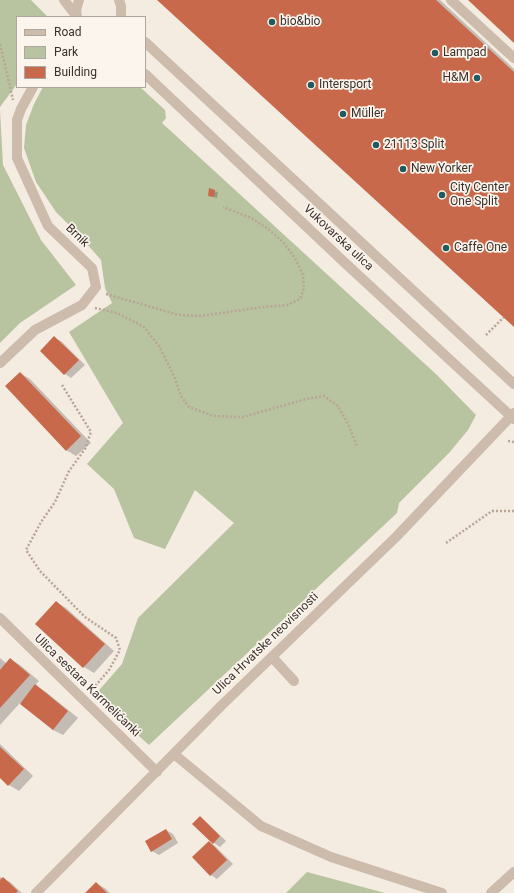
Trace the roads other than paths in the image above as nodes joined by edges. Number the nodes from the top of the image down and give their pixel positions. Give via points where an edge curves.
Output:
1 (64, 0) edge
2 (79, 0) edge
3 (451, 0) edge
4 (76, 16) edge
5 (77, 16) edge
6 (146, 43) edge
7 (514, 58) edge
8 (146, 75) edge
9 (32, 88) edge
10 (0, 363) edge
11 (514, 384) edge
12 (513, 416) edge
13 (0, 618) edge
14 (272, 657) junction
15 (294, 681) dead end
16 (174, 754) junction
17 (156, 772) junction
18 (514, 872) edge
19 (36, 893) edge
20 (442, 893) edge
21 (491, 893) edge

1 - 4 street
2 - 5 street
3 - 7 street
6 - 11 street, Vukovarska ulica
8 - 12 street, Vukovarska ulica via 344,262
9 - 10 street, Brnik via 17,120 17,158 48,226 92,268 96,287 82,305 35,330
12 - 14 street, Ulica Hrvatske neovisnosti via 401,531
13 - 17 street, Ulica sestara Karmelićanki
14 - 15 street
14 - 16 street, Ulica Hrvatske neovisnosti
16 - 17 street, Ulica Hrvatske neovisnosti
16 - 20 street via 261,826 331,857
17 - 19 street, Ulica Hrvatske neovisnosti
18 - 21 street

